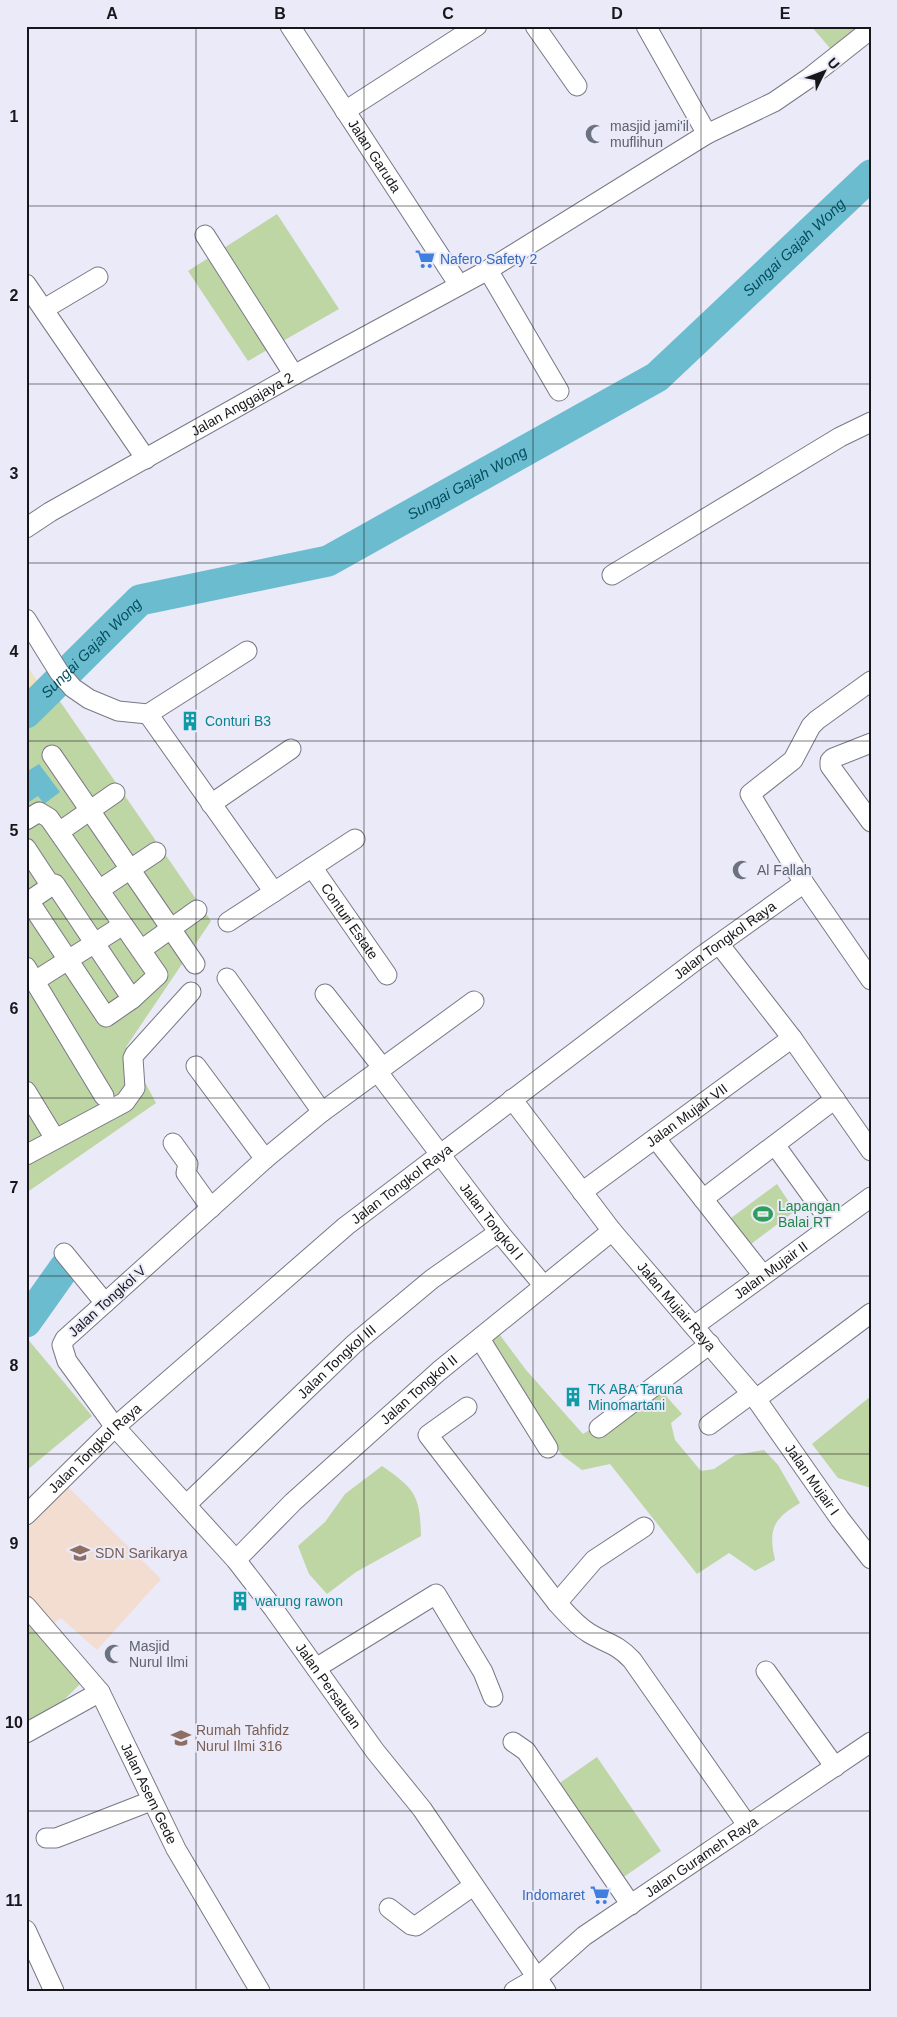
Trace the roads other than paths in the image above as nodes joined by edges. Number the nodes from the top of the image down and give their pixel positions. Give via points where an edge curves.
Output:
1 (290, 26) edge
2 (477, 26) edge
3 (535, 26) edge
4 (646, 26) edge
5 (871, 29) edge
6 (577, 86) dead end
7 (345, 111) junction
8 (707, 134) junction
9 (205, 235) dead end
10 (488, 270) junction
11 (98, 277) dead end
12 (26, 284) edge
13 (459, 285) junction
14 (44, 309) junction
15 (294, 375) junction
16 (559, 391) dead end
17 (871, 422) edge
18 (146, 459) junction
19 (26, 528) edge
20 (612, 575) dead end
21 (26, 619) edge
22 (247, 651) dead end
23 (871, 681) edge
24 (148, 714) junction
25 (871, 743) edge
26 (291, 749) dead end
27 (52, 755) dead end
28 (115, 793) dead end
29 (211, 804) junction
30 (90, 810) junction
31 (26, 820) edge
32 (871, 822) edge
33 (59, 832) junction
34 (354, 839) dead end
35 (26, 848) edge
36 (156, 852) dead end
37 (82, 865) junction
38 (312, 867) junction
39 (130, 870) junction
40 (804, 883) junction
41 (53, 885) junction
42 (99, 890) junction
43 (274, 892) junction
44 (27, 902) edge
45 (197, 910) dead end
46 (228, 922) dead end
47 (123, 925) junction
48 (171, 928) junction
49 (95, 943) junction
50 (719, 944) junction
51 (141, 950) junction
52 (68, 960) junction
53 (195, 964) dead end
54 (30, 974) edge
55 (387, 974) dead end
56 (870, 976) edge
57 (227, 978) dead end
58 (191, 992) dead end
59 (325, 994) dead end
60 (132, 999) junction
61 (474, 1001) dead end
62 (792, 1038) junction
63 (196, 1066) dead end
64 (380, 1069) junction
65 (26, 1091) edge
66 (104, 1096) dead end
67 (512, 1099) junction
68 (835, 1099) junction
69 (322, 1112) junction
70 (51, 1132) dead end
71 (656, 1139) junction
72 (173, 1143) dead end
73 (774, 1145) junction
74 (871, 1151) edge
75 (441, 1154) junction
76 (26, 1155) edge
77 (266, 1159) junction
78 (582, 1192) junction
79 (871, 1197) edge
80 (703, 1199) junction
81 (211, 1208) junction
82 (832, 1224) junction
83 (612, 1231) junction
84 (499, 1232) junction
85 (64, 1253) dead end
86 (762, 1274) junction
87 (544, 1286) junction
88 (105, 1303) junction
89 (871, 1314) edge
90 (694, 1326) junction
91 (480, 1339) junction
92 (710, 1344) junction
93 (754, 1396) junction
94 (467, 1407) dead end
95 (709, 1425) dead end
96 (115, 1427) junction
97 (600, 1428) dead end
98 (548, 1448) dead end
99 (186, 1505) junction
100 (26, 1515) edge
101 (644, 1527) dead end
102 (871, 1559) edge
103 (236, 1560) junction
104 (557, 1603) junction
105 (26, 1606) edge
106 (316, 1668) junction
107 (766, 1671) dead end
108 (100, 1692) junction
109 (493, 1696) dead end
110 (26, 1733) edge
111 (512, 1742) dead end
112 (871, 1742) edge
113 (835, 1766) junction
114 (151, 1801) junction
115 (748, 1826) junction
116 (46, 1838) dead end
117 (473, 1886) junction
118 (631, 1905) junction
119 (389, 1908) dead end
120 (26, 1930) edge
121 (542, 1984) edge
122 (54, 1991) edge
123 (260, 1991) edge
124 (514, 1991) edge

1 - 7 street, Jalan Garuda
2 - 7 street
3 - 6 street
4 - 8 street
5 - 8 street, Jalan Anggajaya 2 via 774,102
7 - 13 street, Jalan Garuda
8 - 10 street, Jalan Anggajaya 2
9 - 15 street
10 - 13 street, Jalan Anggajaya 2
10 - 16 street
11 - 14 street
12 - 14 street
13 - 15 street, Jalan Anggajaya 2
14 - 18 street
15 - 18 street, Jalan Anggajaya 2
17 - 20 street via 840,437
18 - 19 street, Jalan Anggajaya 2
21 - 24 street via 59,672 73,688 89,699 118,711
22 - 24 street
23 - 40 street via 817,720 793,760 750,794
24 - 29 street
25 - 32 street via 830,761 832,771
26 - 29 street
27 - 30 street
28 - 30 street
29 - 43 street
30 - 33 street
30 - 39 street
31 - 33 street via 36,812 43,813
33 - 37 street
34 - 38 street
35 - 41 street
36 - 39 street
37 - 41 street
37 - 42 street
38 - 43 street
38 - 55 street, Conturi Estate
39 - 42 street
39 - 48 street
40 - 50 street, Jalan Tongkol Raya
40 - 56 street
41 - 44 street
41 - 49 street
42 - 47 street
43 - 46 street
44 - 52 street
45 - 48 street
47 - 49 street
47 - 51 street
48 - 51 street
48 - 53 street
49 - 52 street
49 - 60 street
50 - 62 street
50 - 67 street, Jalan Tongkol Raya
51 - 60 street via 158,975
52 - 54 street
52 - 60 street via 106,1017
54 - 66 street
57 - 69 street
58 - 76 street via 133,1058 135,1088 125,1102
59 - 64 street, Jalan Tongkol I
61 - 64 street, Jalan Tongkol V
62 - 68 street
62 - 71 street, Jalan Mujair VII
63 - 77 street
64 - 69 street, Jalan Tongkol V
64 - 75 street, Jalan Tongkol I
65 - 70 street
67 - 75 street, Jalan Tongkol Raya
67 - 78 street, Jalan Mujair Raya
68 - 73 street
68 - 74 street
69 - 77 street, Jalan Tongkol V
71 - 78 street, Jalan Mujair VII
71 - 80 street
72 - 81 street via 188,1164 186,1173
73 - 80 street
73 - 82 street
75 - 84 street, Jalan Tongkol I
75 - 96 street, Jalan Tongkol Raya via 346,1226
77 - 81 street, Jalan Tongkol V
78 - 83 street, Jalan Mujair Raya
79 - 82 street, Jalan Mujair II
80 - 86 street
81 - 88 street, Jalan Tongkol V
82 - 86 street, Jalan Mujair II
83 - 87 street, Jalan Tongkol II
83 - 90 street, Jalan Mujair Raya
84 - 87 street, Jalan Tongkol I
84 - 99 street, Jalan Tongkol III via 432,1279 354,1344
85 - 88 street
86 - 90 street, Jalan Mujair II
87 - 91 street, Jalan Tongkol II
88 - 96 street, Jalan Tongkol V via 62,1345 67,1361
89 - 93 street
90 - 92 street, Jalan Mujair Raya
91 - 98 street
91 - 103 street, Jalan Tongkol II via 439,1371 300,1496
92 - 93 street, Jalan Mujair Raya
92 - 97 street
93 - 95 street
93 - 102 street, Jalan Mujair I
94 - 104 street via 427,1434
96 - 99 street, Jalan Persatuan
96 - 100 street, Jalan Tongkol Raya
99 - 103 street, Jalan Persatuan
101 - 104 street via 594,1560
103 - 106 street, Jalan Persatuan
104 - 115 street via 577,1624 614,1644 632,1660
105 - 108 street, Jalan Asem Gede
106 - 109 street via 436,1594 483,1672
106 - 117 street, Jalan Persatuan via 375,1751 422,1809
107 - 113 street
108 - 110 street
108 - 114 street, Jalan Asem Gede
111 - 118 street via 526,1751
112 - 113 street, Jalan Gurameh Raya
113 - 115 street, Jalan Gurameh Raya
114 - 116 street via 56,1838
114 - 123 street, Jalan Asem Gede
115 - 118 street, Jalan Gurameh Raya
117 - 119 street via 416,1926
117 - 121 street, Jalan Persatuan
118 - 121 street, Jalan Gurameh Raya via 584,1936
120 - 122 street
121 - 124 street, Jalan Gurameh Raya

